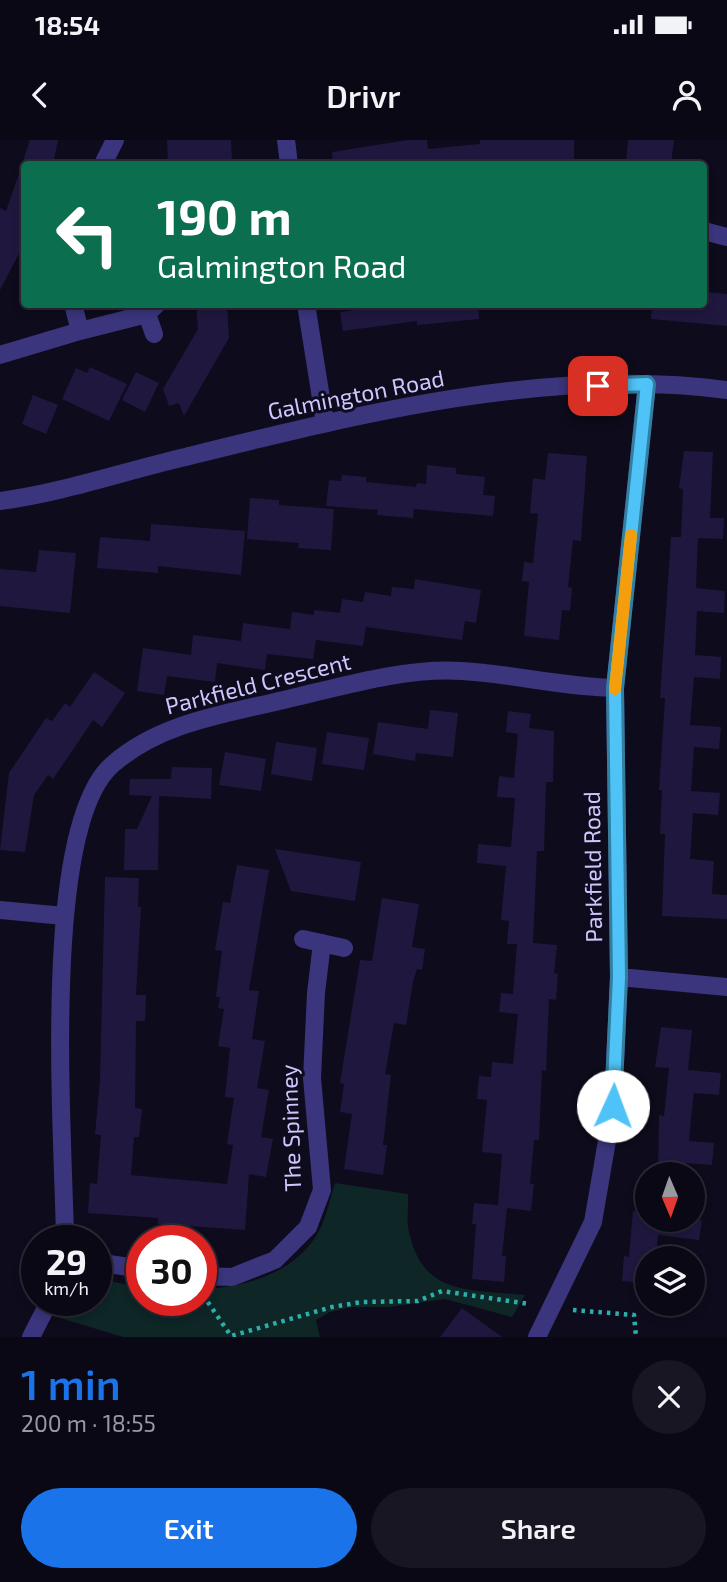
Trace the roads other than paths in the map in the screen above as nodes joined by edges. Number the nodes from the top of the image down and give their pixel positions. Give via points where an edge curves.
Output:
1 (115, 140) edge
2 (286, 140) edge
3 (104, 161) edge
4 (289, 161) edge
5 (707, 232) edge
6 (727, 237) edge
7 (74, 308) edge
8 (307, 308) edge
9 (152, 309) edge
10 (80, 331) junction
11 (154, 334) dead end
12 (0, 355) edge
13 (647, 384) junction
14 (727, 390) edge
15 (325, 423) junction
16 (0, 501) edge
17 (615, 688) junction
18 (0, 910) edge
19 (64, 916) junction
20 (303, 939) dead end
21 (322, 943) junction
22 (344, 948) dead end
23 (619, 977) junction
24 (727, 987) edge
25 (65, 1225) edge
26 (217, 1277) edge
27 (42, 1316) edge
28 (32, 1337) edge
29 (537, 1337) edge

1 - 3 street
2 - 4 street
5 - 6 street
7 - 10 street
8 - 15 street
9 - 10 street
9 - 11 street
10 - 12 street
13 - 14 street, Galmington Road
13 - 15 street, Galmington Road via 523,390
13 - 17 street, Parkfield Road
15 - 16 street, Galmington Road
17 - 19 street, Parkfield Crescent via 461,671 425,673 315,693 168,730 110,766 86,806
17 - 23 street, Parkfield Road
18 - 19 street
19 - 25 street, Parkfield Crescent
20 - 21 street
21 - 22 street
21 - 26 street, The Spinney via 312,1078 322,1190 307,1227 275,1260 232,1277
23 - 24 street
23 - 29 street, Parkfield Road via 613,1106 593,1222
27 - 28 street

